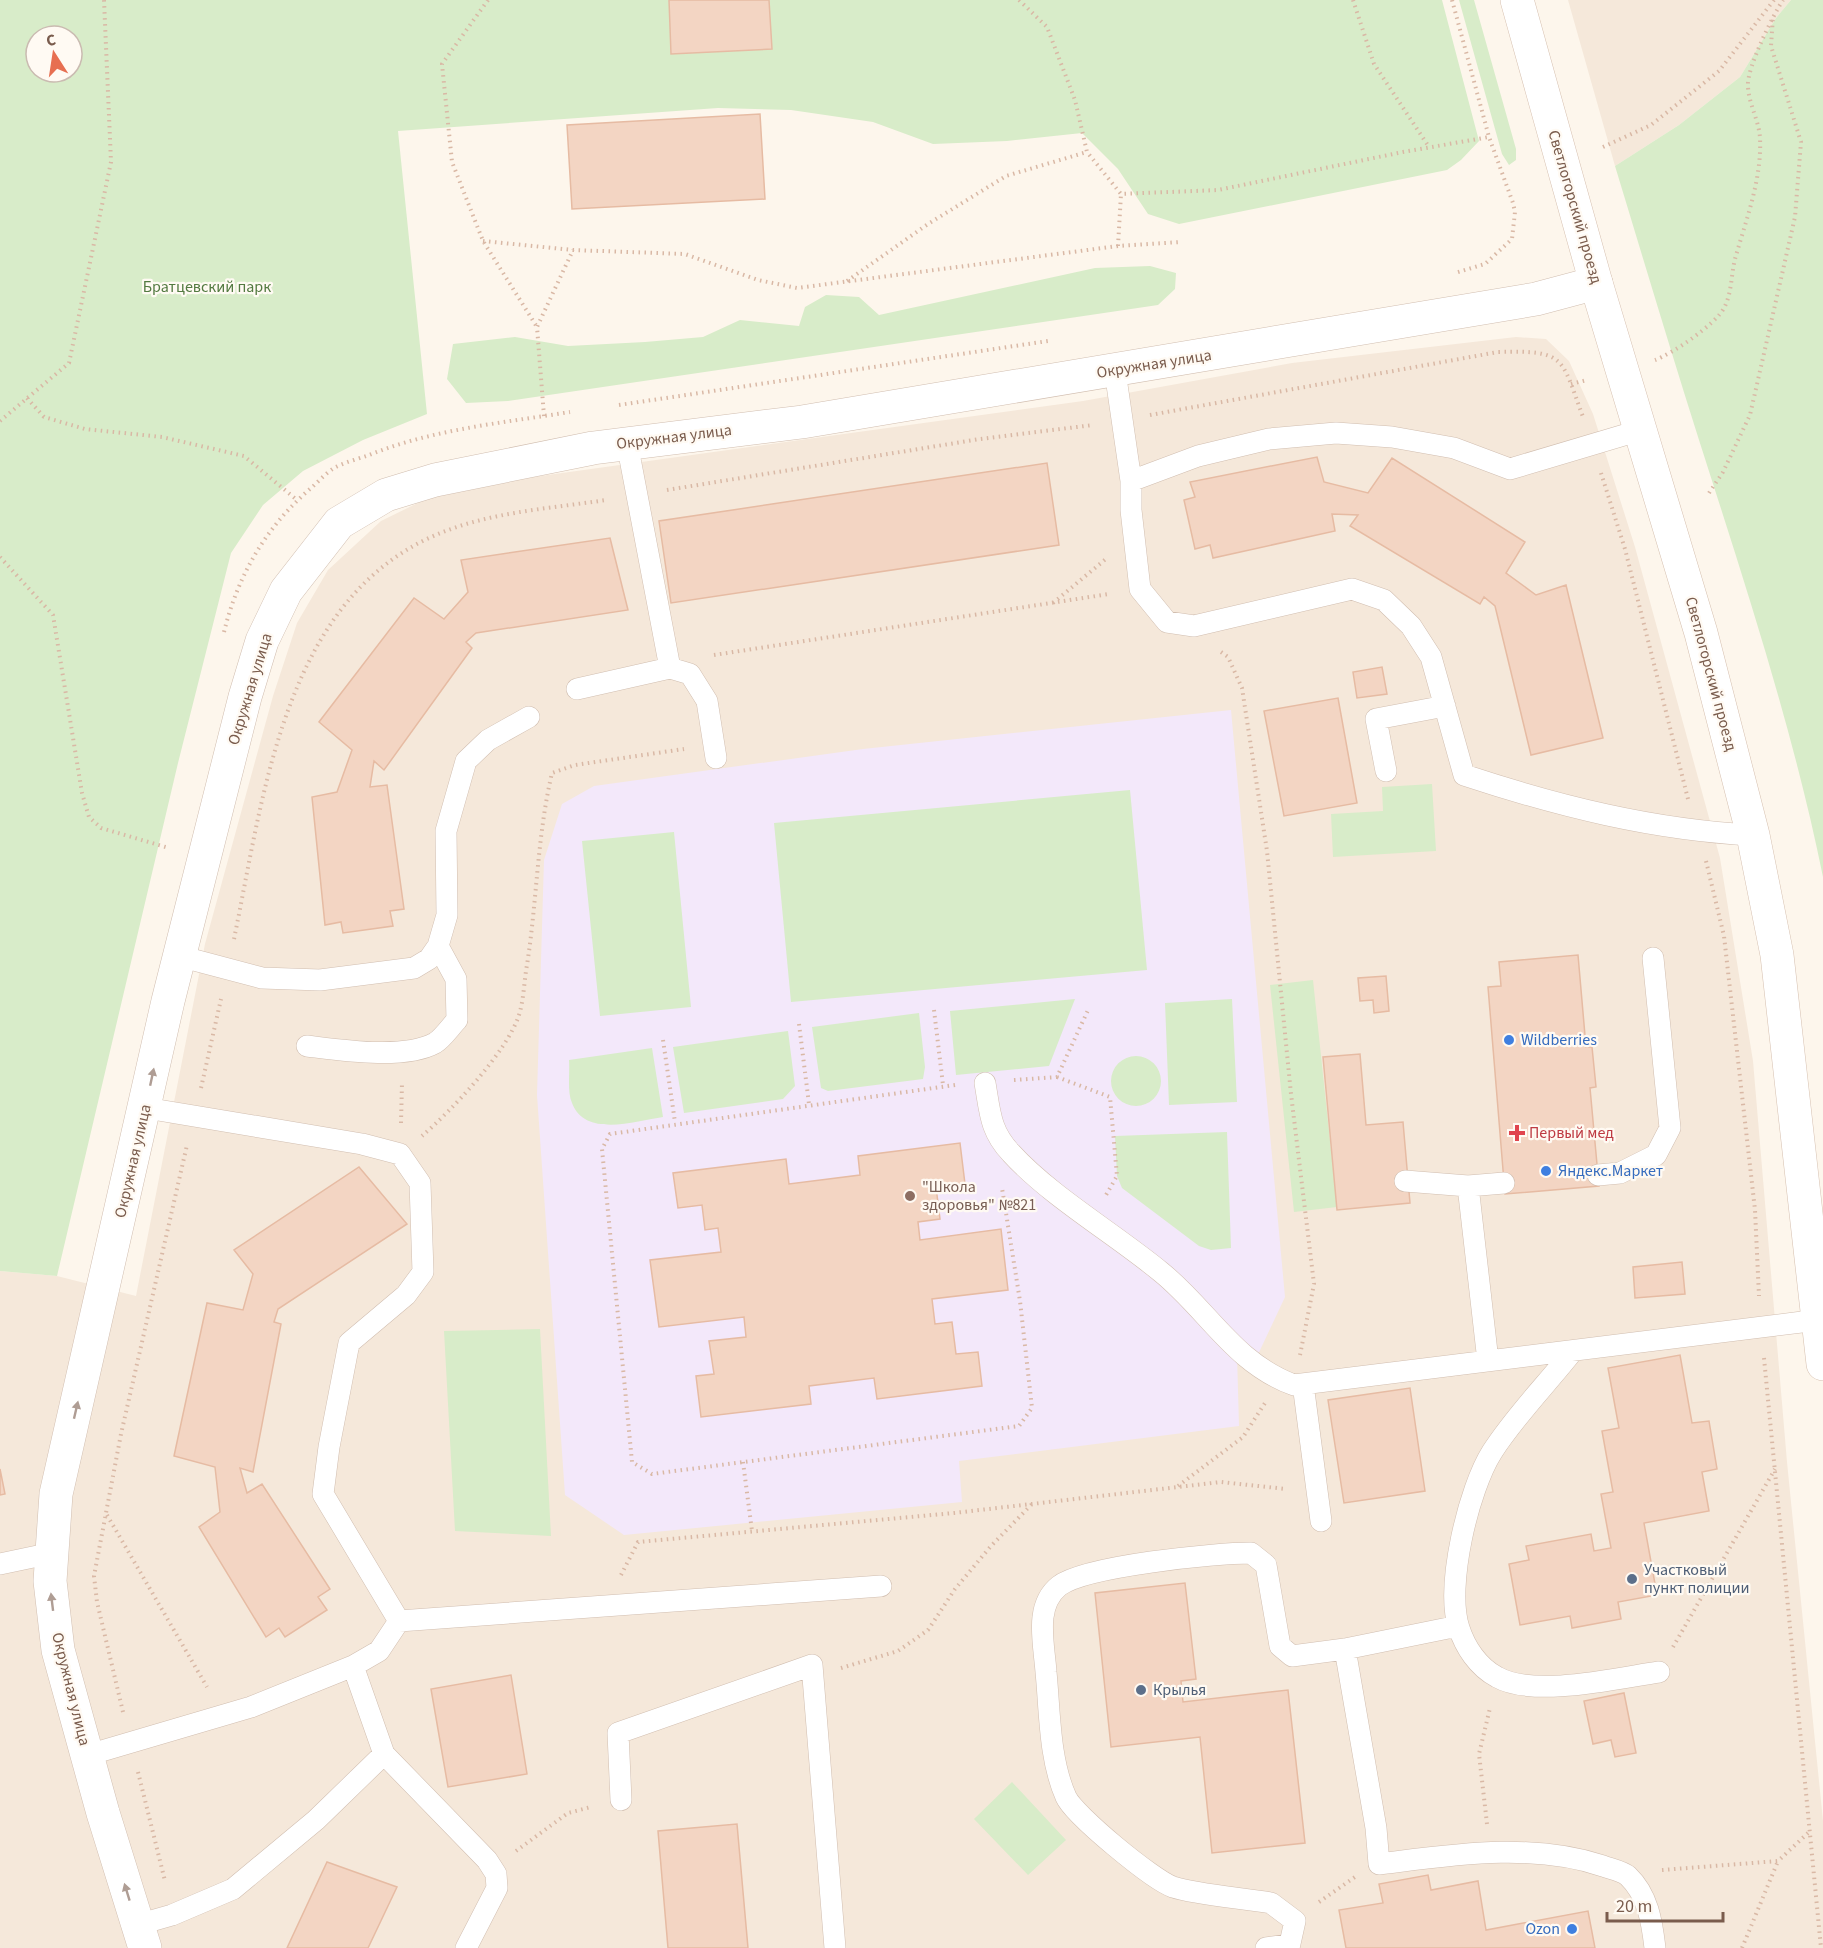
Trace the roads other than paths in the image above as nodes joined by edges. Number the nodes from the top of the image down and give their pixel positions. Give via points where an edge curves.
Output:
1 (1517, 0) edge
2 (1596, 283) junction
3 (1115, 371) junction
4 (1641, 430) junction
5 (627, 443) junction
6 (1131, 481) junction
7 (670, 668) junction
8 (577, 689) dead end
9 (1445, 706) junction
10 (529, 717) dead end
11 (715, 752) road end
12 (1386, 771) dead end
13 (1753, 835) junction
14 (438, 946) junction
15 (179, 957) junction
16 (1653, 958) dead end
17 (306, 1046) dead end
18 (985, 1083) road end
19 (146, 1108) junction
20 (1598, 1175) dead end
21 (1405, 1181) dead end
22 (1504, 1183) dead end
23 (1468, 1186) junction
24 (1818, 1320) junction
25 (1572, 1352) junction
26 (1488, 1361) junction
27 (1823, 1364) edge
28 (1294, 1384) junction
29 (1321, 1521) dead end
30 (52, 1553) junction
31 (0, 1564) edge
32 (881, 1586) dead end
33 (399, 1622) junction
34 (1458, 1626) junction
35 (1345, 1649) junction
36 (353, 1666) junction
37 (1659, 1672) road end
38 (384, 1754) junction
39 (88, 1755) junction
40 (621, 1800) dead end
41 (141, 1937) edge
42 (1288, 1946) edge
43 (466, 1948) edge
44 (835, 1948) edge
45 (1266, 1948) edge
46 (1655, 1948) edge

1 - 2 street, Светлогорский проезд
2 - 3 street, Окружная улица via 1536,299
2 - 4 street, Светлогорский проезд
3 - 5 street, Окружная улица via 802,422
3 - 6 lane
4 - 6 lane via 1510,469 1454,448 1392,436 1336,433 1269,439 1198,456
4 - 13 street, Светлогорский проезд via 1703,641
5 - 7 lane
5 - 15 street, Окружная улица via 435,480 386,495 339,523 286,591 262,641
6 - 9 lane via 1140,589 1167,622 1194,626 1352,589 1384,600 1411,626 1431,657
7 - 8 lane
7 - 11 lane via 690,674 707,701
9 - 12 lane via 1376,719
9 - 13 lane via 1464,775 1541,800 1697,832
10 - 14 lane via 488,740 466,761 446,831 447,915
13 - 24 street, Светлогорский проезд via 1777,955
14 - 15 lane via 429,959 414,968 320,980 262,978
14 - 17 lane via 456,979 457,1020 435,1043 402,1051 353,1052
19 -> 15 street, Окружная улица
16 - 20 lane via 1671,1128 1656,1155 1620,1173
18 - 28 lane via 993,1129 1011,1154 1163,1273 1253,1365 1275,1379
30 -> 19 street, Окружная улица via 56,1494
19 - 33 lane via 362,1144 400,1154 420,1183 423,1272 406,1295 350,1343 323,1494
21 - 23 lane
22 - 23 lane
23 - 26 lane
24 - 25 lane
24 - 27 street, Светлогорский проезд
25 - 26 lane
25 - 34 lane via 1491,1453 1470,1504 1460,1544 1455,1591
26 - 28 lane
28 - 29 lane
30 - 31 lane
39 -> 30 street, Окружная улица via 58,1650 50,1581
32 - 33 lane
33 - 36 lane via 379,1651
34 - 35 lane
34 - 37 lane via 1472,1656 1497,1678 1531,1686 1576,1685
35 - 42 lane via 1292,1656 1280,1646 1266,1564 1251,1553 1141,1564 1078,1578 1060,1586 1045,1603 1042,1629 1057,1773 1067,1799 1119,1849 1171,1886 1271,1903 1295,1921
35 - 46 lane via 1379,1864 1490,1853 1541,1853 1591,1862 1626,1874 1644,1896
36 - 38 lane via 358,1710
36 - 39 lane via 224,1716
38 - 41 lane via 316,1820 233,1889 172,1915
38 - 43 lane via 496,1874 497,1888
41 -> 39 street, Окружная улица
40 - 44 lane via 618,1733 812,1665
42 - 45 lane

